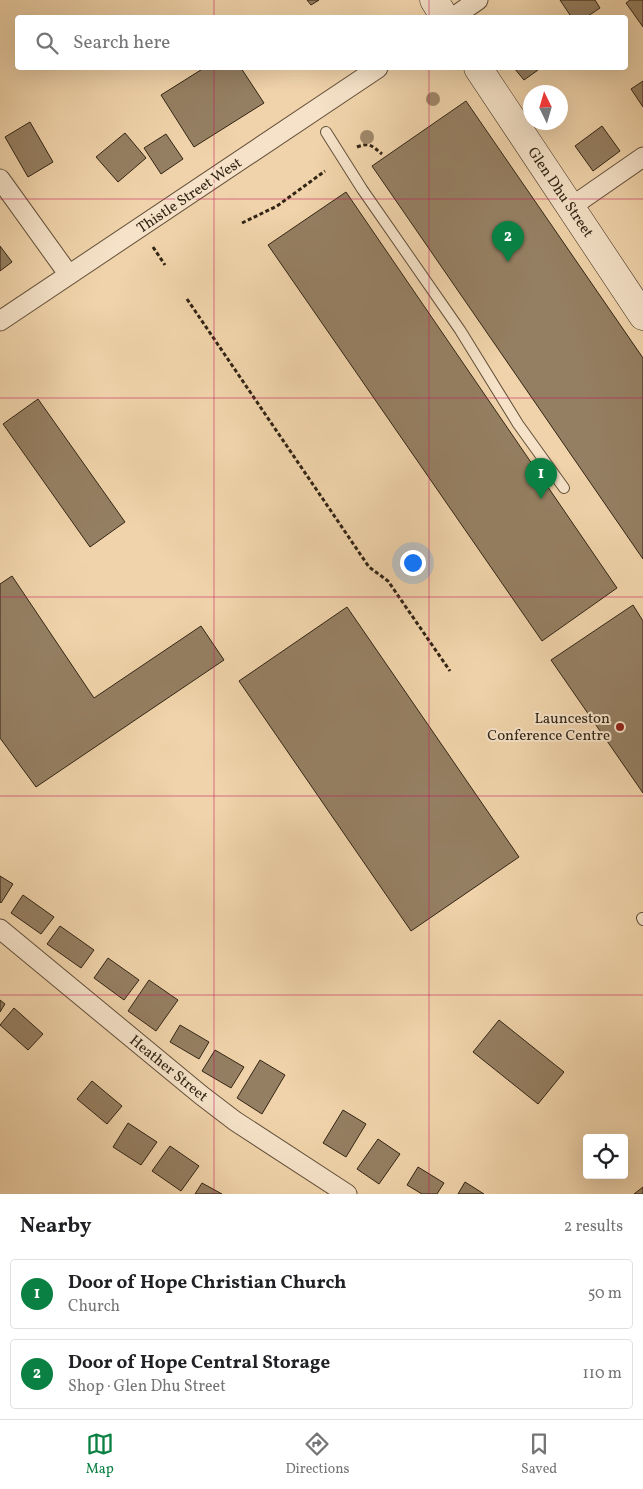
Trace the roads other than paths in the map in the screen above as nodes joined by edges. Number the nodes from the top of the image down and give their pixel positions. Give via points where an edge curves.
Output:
1 (434, 0) edge
2 (478, 0) edge
3 (443, 15) edge
4 (456, 15) edge
5 (375, 70) edge
6 (479, 70) edge
7 (326, 132) dead end
8 (643, 157) edge
9 (0, 179) edge
10 (570, 206) junction
11 (69, 275) junction
12 (643, 316) edge
13 (0, 321) edge
14 (564, 488) dead end
15 (0, 929) edge
16 (347, 1194) edge

1 - 3 street
2 - 4 street
5 - 11 street, Thistle Street West
6 - 10 street, Glen Dhu Street
7 - 14 lane via 460,330 518,424
8 - 10 street
9 - 11 street
10 - 12 street, Glen Dhu Street
11 - 13 street, Thistle Street West
15 - 16 street, Heather Street via 201,1095

